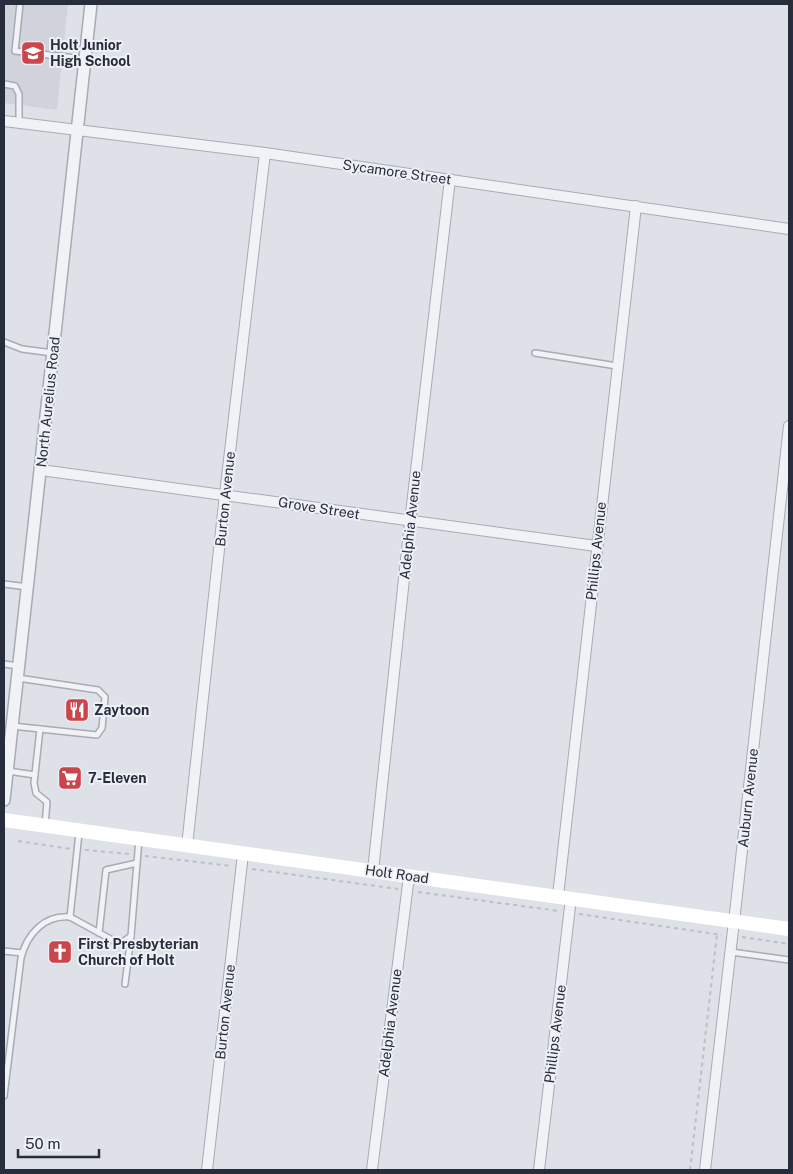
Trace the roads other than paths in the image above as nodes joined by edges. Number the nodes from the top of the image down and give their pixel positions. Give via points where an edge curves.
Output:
1 (20, 4) edge
2 (91, 4) edge
3 (84, 59) junction
4 (4, 84) edge
5 (4, 121) edge
6 (19, 123) junction
7 (77, 130) junction
8 (265, 153) junction
9 (450, 180) junction
10 (636, 206) junction
11 (789, 229) edge
12 (4, 342) edge
13 (53, 353) junction
14 (535, 353) dead end
15 (617, 366) junction
16 (789, 426) edge
17 (41, 470) junction
18 (225, 494) junction
19 (410, 522) junction
20 (596, 546) junction
21 (4, 584) edge
22 (28, 587) junction
23 (4, 664) edge
24 (19, 666) junction
25 (18, 678) junction
26 (12, 726) junction
27 (40, 729) junction
28 (6, 753) edge
29 (7, 771) junction
30 (35, 775) junction
31 (4, 800) edge
32 (4, 820) edge
33 (45, 826) junction
34 (80, 830) junction
35 (139, 839) junction
36 (187, 846) junction
37 (243, 854) junction
38 (137, 863) junction
39 (373, 871) junction
40 (409, 876) junction
41 (565, 897) junction
42 (70, 916) junction
43 (734, 921) junction
44 (789, 929) edge
45 (99, 933) junction
46 (131, 936) junction
47 (4, 951) edge
48 (731, 952) junction
49 (22, 953) junction
50 (789, 960) edge
51 (125, 984) dead end
52 (4, 1096) edge
53 (207, 1170) edge
54 (372, 1170) edge
55 (539, 1170) edge
56 (705, 1170) edge

1 - 3 lane via 15,51
2 - 3 street, North Aurelius Road
3 - 7 street, North Aurelius Road
4 - 6 lane via 15,86 19,94
5 - 6 street, Sycamore Street
6 - 7 street, Sycamore Street
7 - 8 street, Sycamore Street
7 - 13 street, North Aurelius Road
8 - 9 street, Sycamore Street
8 - 18 street, Burton Avenue
9 - 10 street, Sycamore Street
9 - 19 street, Adelphia Avenue
10 - 11 street, Sycamore Street
10 - 15 street, Phillips Avenue
12 - 13 lane via 22,350
13 - 17 street, North Aurelius Road
14 - 15 lane
15 - 20 street, Phillips Avenue
16 - 43 street, Auburn Avenue
17 - 18 street, Grove Street
17 - 22 street, North Aurelius Road
18 - 19 street, Grove Street
18 - 36 street, Burton Avenue
19 - 20 street, Grove Street
19 - 39 street, Adelphia Avenue
20 - 41 street, Phillips Avenue
21 - 22 lane
22 - 24 street, North Aurelius Road
23 - 24 lane
24 - 25 street, North Aurelius Road
25 - 26 street, North Aurelius Road
25 - 27 lane via 98,690 106,701 102,728 97,735
26 - 27 lane
26 - 28 street, North Aurelius Road
27 - 30 lane
28 - 29 street, North Aurelius Road
29 - 30 lane
29 - 31 street, North Aurelius Road
30 - 33 lane via 36,793 47,802
32 - 33 main road, Holt Road
33 - 34 main road, Holt Road
34 - 35 main road, Holt Road
34 - 42 lane
35 - 36 main road, Holt Road
35 - 38 lane
36 - 37 main road, Holt Road
37 - 39 main road, Holt Road
37 - 53 street, Burton Avenue
38 - 45 lane via 106,870
38 - 46 lane
39 - 40 main road, Holt Road
40 - 41 main road, Holt Road
40 - 54 street, Adelphia Avenue
41 - 43 main road, Holt Road
41 - 55 street, Phillips Avenue
42 - 45 lane
42 - 49 lane via 44,922 26,942
43 - 44 main road, Holt Road
43 - 48 street, Auburn Avenue
45 - 46 lane via 116,942
46 - 51 lane
47 - 49 lane
48 - 50 lane
48 - 56 street, Auburn Avenue
49 - 52 lane

